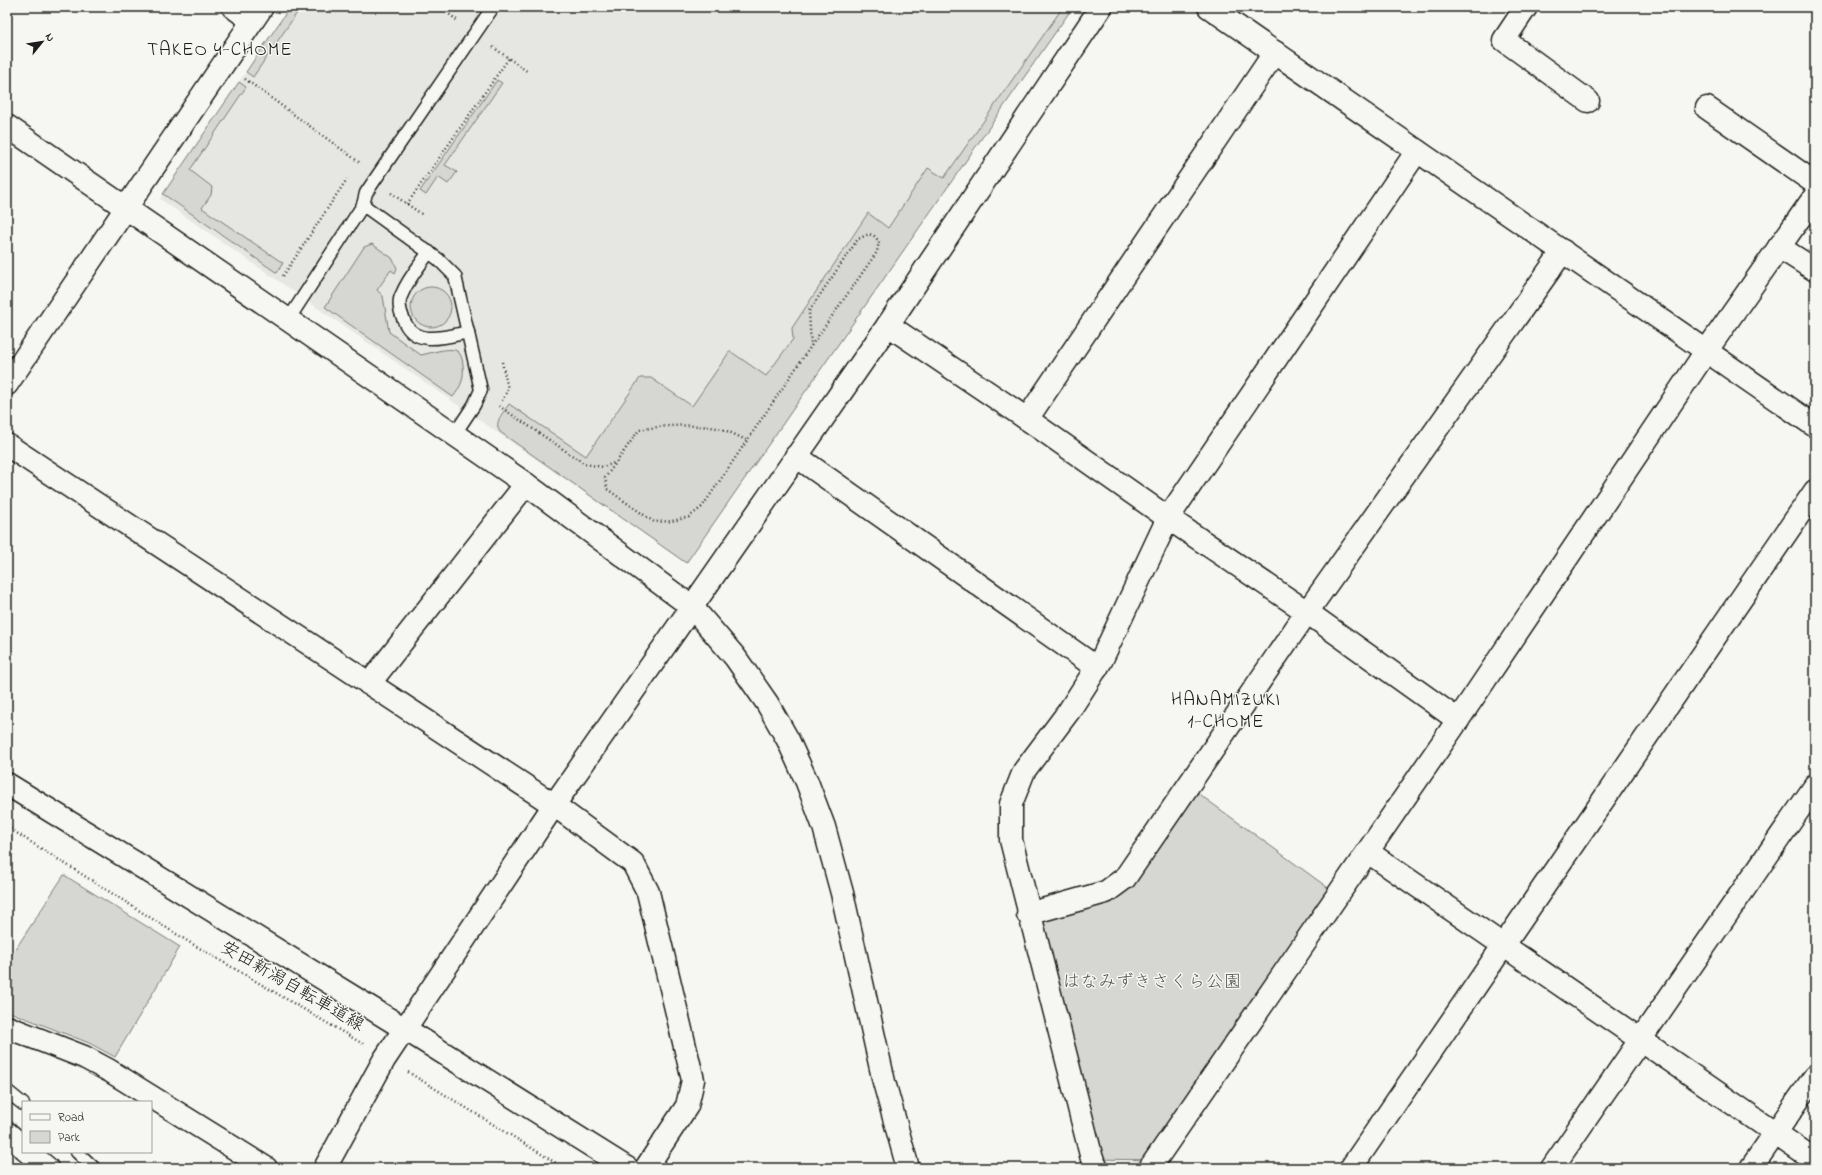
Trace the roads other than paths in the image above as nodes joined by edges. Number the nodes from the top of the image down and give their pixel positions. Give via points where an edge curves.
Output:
1 (233, 7) edge
2 (493, 7) edge
3 (1101, 7) edge
4 (1210, 7) edge
5 (1526, 7) edge
6 (257, 14) edge
7 (1276, 52) junction
8 (1588, 101) dead end
9 (1707, 108) dead end
10 (7, 126) edge
11 (1417, 152) junction
12 (1815, 183) edge
13 (1815, 196) edge
14 (363, 206) junction
15 (124, 208) junction
16 (1779, 247) junction
17 (1563, 251) junction
18 (428, 252) junction
19 (1815, 270) edge
20 (288, 320) junction
21 (888, 325) junction
22 (468, 332) junction
23 (1707, 350) junction
24 (7, 384) edge
25 (1027, 419) junction
26 (1815, 426) edge
27 (454, 435) junction
28 (7, 445) edge
29 (796, 456) junction
30 (526, 484) junction
31 (1815, 491) edge
32 (1168, 518) junction
33 (692, 607) junction
34 (1307, 612) junction
35 (1097, 668) junction
36 (369, 684) junction
37 (1458, 720) junction
38 (7, 784) edge
39 (1812, 796) edge
40 (554, 805) junction
41 (1368, 852) junction
42 (1028, 914) junction
43 (1503, 946) junction
44 (7, 1027) edge
45 (405, 1029) junction
46 (1640, 1040) junction
47 (1815, 1076) edge
48 (7, 1091) edge
49 (22, 1103) edge
50 (7, 1133) edge
51 (1776, 1133) junction
52 (22, 1146) edge
53 (29, 1153) edge
54 (78, 1153) edge
55 (1815, 1160) edge
56 (47, 1168) edge
57 (94, 1168) edge
58 (266, 1168) edge
59 (325, 1168) edge
60 (627, 1168) edge
61 (646, 1168) edge
62 (908, 1168) edge
63 (1097, 1168) edge
64 (1150, 1168) edge
65 (1351, 1168) edge
66 (1552, 1168) edge
67 (1751, 1168) edge

1 - 6 main road
2 - 14 lane via 366,193
3 - 21 main road
4 - 7 main road
5 - 8 main road via 1504,40
6 - 15 main road
7 - 11 main road
7 - 25 main road
9 - 12 main road
10 - 15 main road
11 - 17 main road
11 - 32 main road
13 - 16 main road
14 - 18 lane
14 - 20 lane
15 - 20 main road
15 - 24 main road
16 - 19 main road
16 - 23 main road
17 - 23 main road
17 - 34 main road
18 - 22 lane via 448,267 455,276
18 - 22 lane via 401,295 400,310 405,326 418,335 433,340
20 - 27 main road
21 - 25 main road
21 - 29 main road
22 - 27 lane via 481,390
23 - 26 main road
23 - 37 main road
25 - 32 main road
27 - 30 main road
28 - 36 main road
29 - 33 main road
29 - 35 main road
30 - 33 main road
30 - 36 main road
31 - 43 main road
32 - 34 main road
32 - 35 main road
33 - 40 main road
33 - 62 main road via 734,657 767,703 788,740 807,782 824,827 842,893 884,1082
34 - 37 main road
34 - 42 main road via 1125,878 1106,892
35 - 42 main road via 1069,711 1024,771 1011,804 1011,840
36 - 40 main road
37 - 41 main road
38 - 45 main road
39 - 46 main road
40 - 45 main road
40 - 61 main road via 633,863 648,892 693,1080 687,1106
41 - 43 main road
41 - 64 main road
42 - 63 main road via 1092,1159
43 - 46 main road
43 - 65 main road
44 - 58 main road via 84,1057 110,1071
45 - 59 main road via 384,1060
45 - 60 main road
46 - 51 main road
46 - 66 main road
47 - 51 main road
48 - 49 lane
50 - 52 main road
51 - 55 main road
51 - 67 main road
53 - 56 main road
54 - 57 lane

